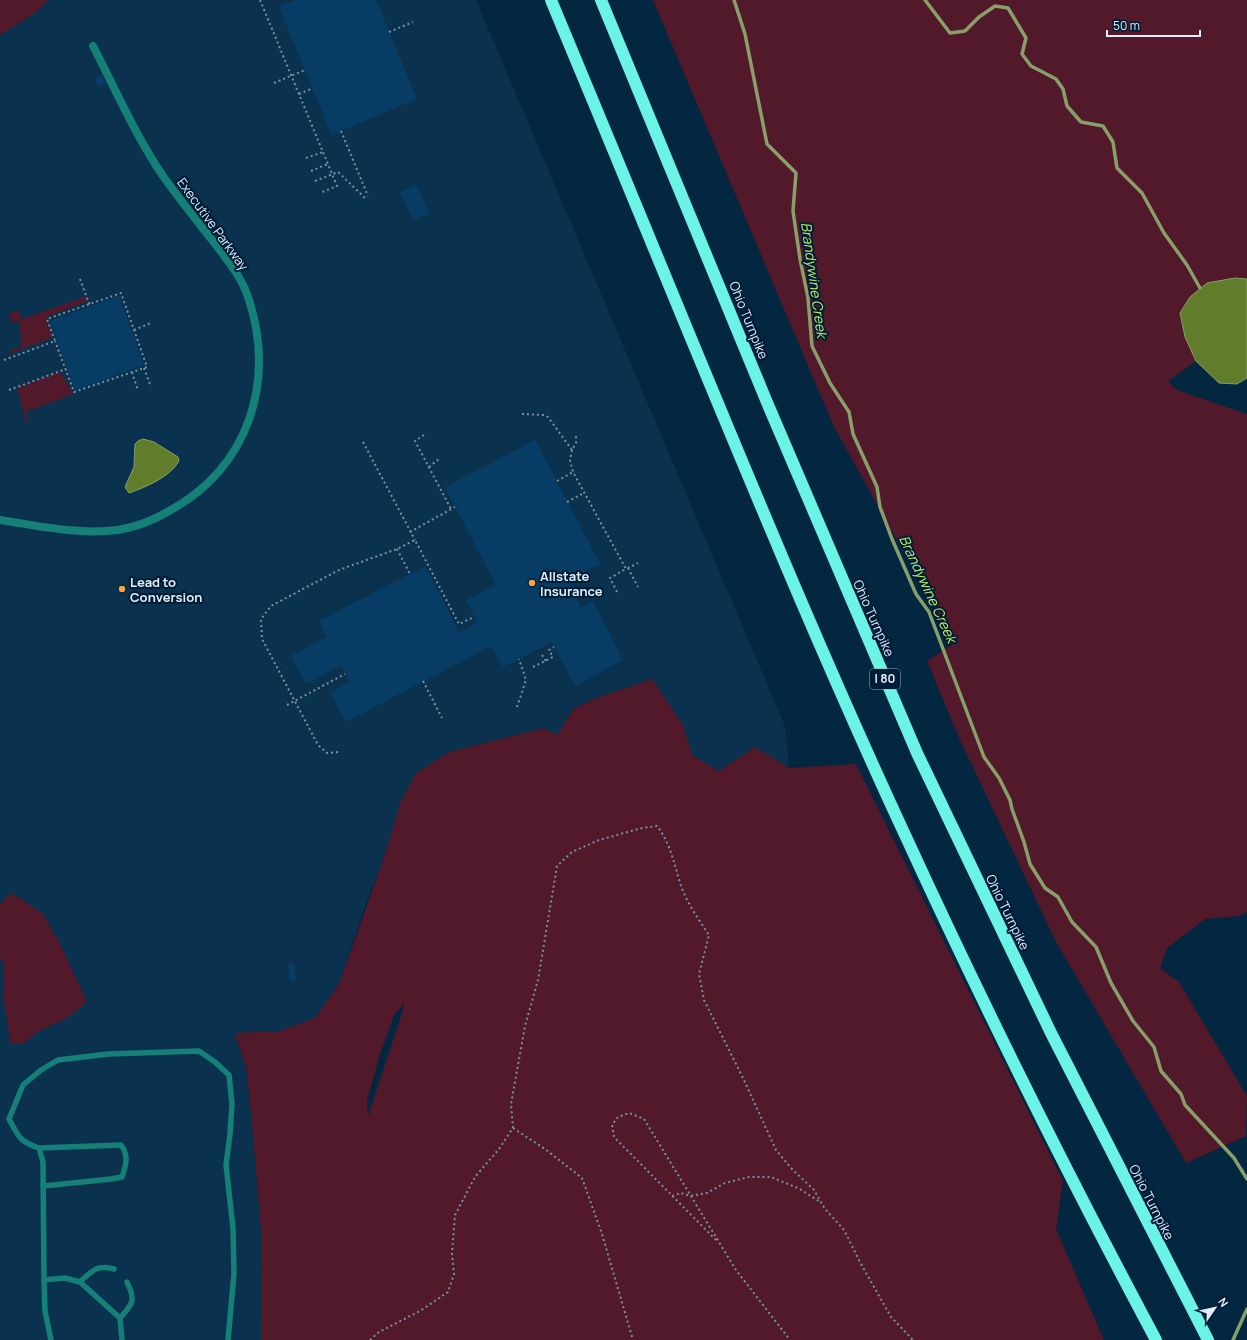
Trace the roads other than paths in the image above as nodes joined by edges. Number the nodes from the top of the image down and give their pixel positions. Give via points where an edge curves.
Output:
1 (551, 0) edge
2 (601, 0) edge
3 (93, 46) dead end
4 (0, 520) edge
5 (39, 1148) junction
6 (43, 1186) junction
7 (114, 1269) dead end
8 (44, 1280) junction
9 (80, 1282) junction
10 (127, 1282) dead end
11 (120, 1318) junction
12 (51, 1340) edge
13 (122, 1340) edge
14 (228, 1340) edge
15 (1156, 1340) edge
16 (1208, 1340) edge

1 - 15 highway via 747,474 904,834 1035,1106
2 - 16 highway, Ohio Turnpike / I 80 via 917,753 1051,1033
3 - 4 street, Executive Parkway via 136,134 164,177 233,268 248,296 257,328 260,361 258,390 247,427 229,460 209,483 183,504 152,520 120,529 87,532
5 - 6 lane via 44,1162
5 - 6 lane via 121,1145 125,1150 126,1163 122,1177
5 - 14 lane via 26,1144 18,1136 9,1119 23,1086 41,1070 58,1060 108,1054 199,1050 229,1075 232,1104 226,1165 234,1273
6 - 8 lane
7 - 9 lane via 104,1266 94,1269
8 - 9 lane via 65,1278
8 - 12 lane
9 - 11 lane
10 - 11 lane via 133,1293 132,1306
11 - 13 lane

